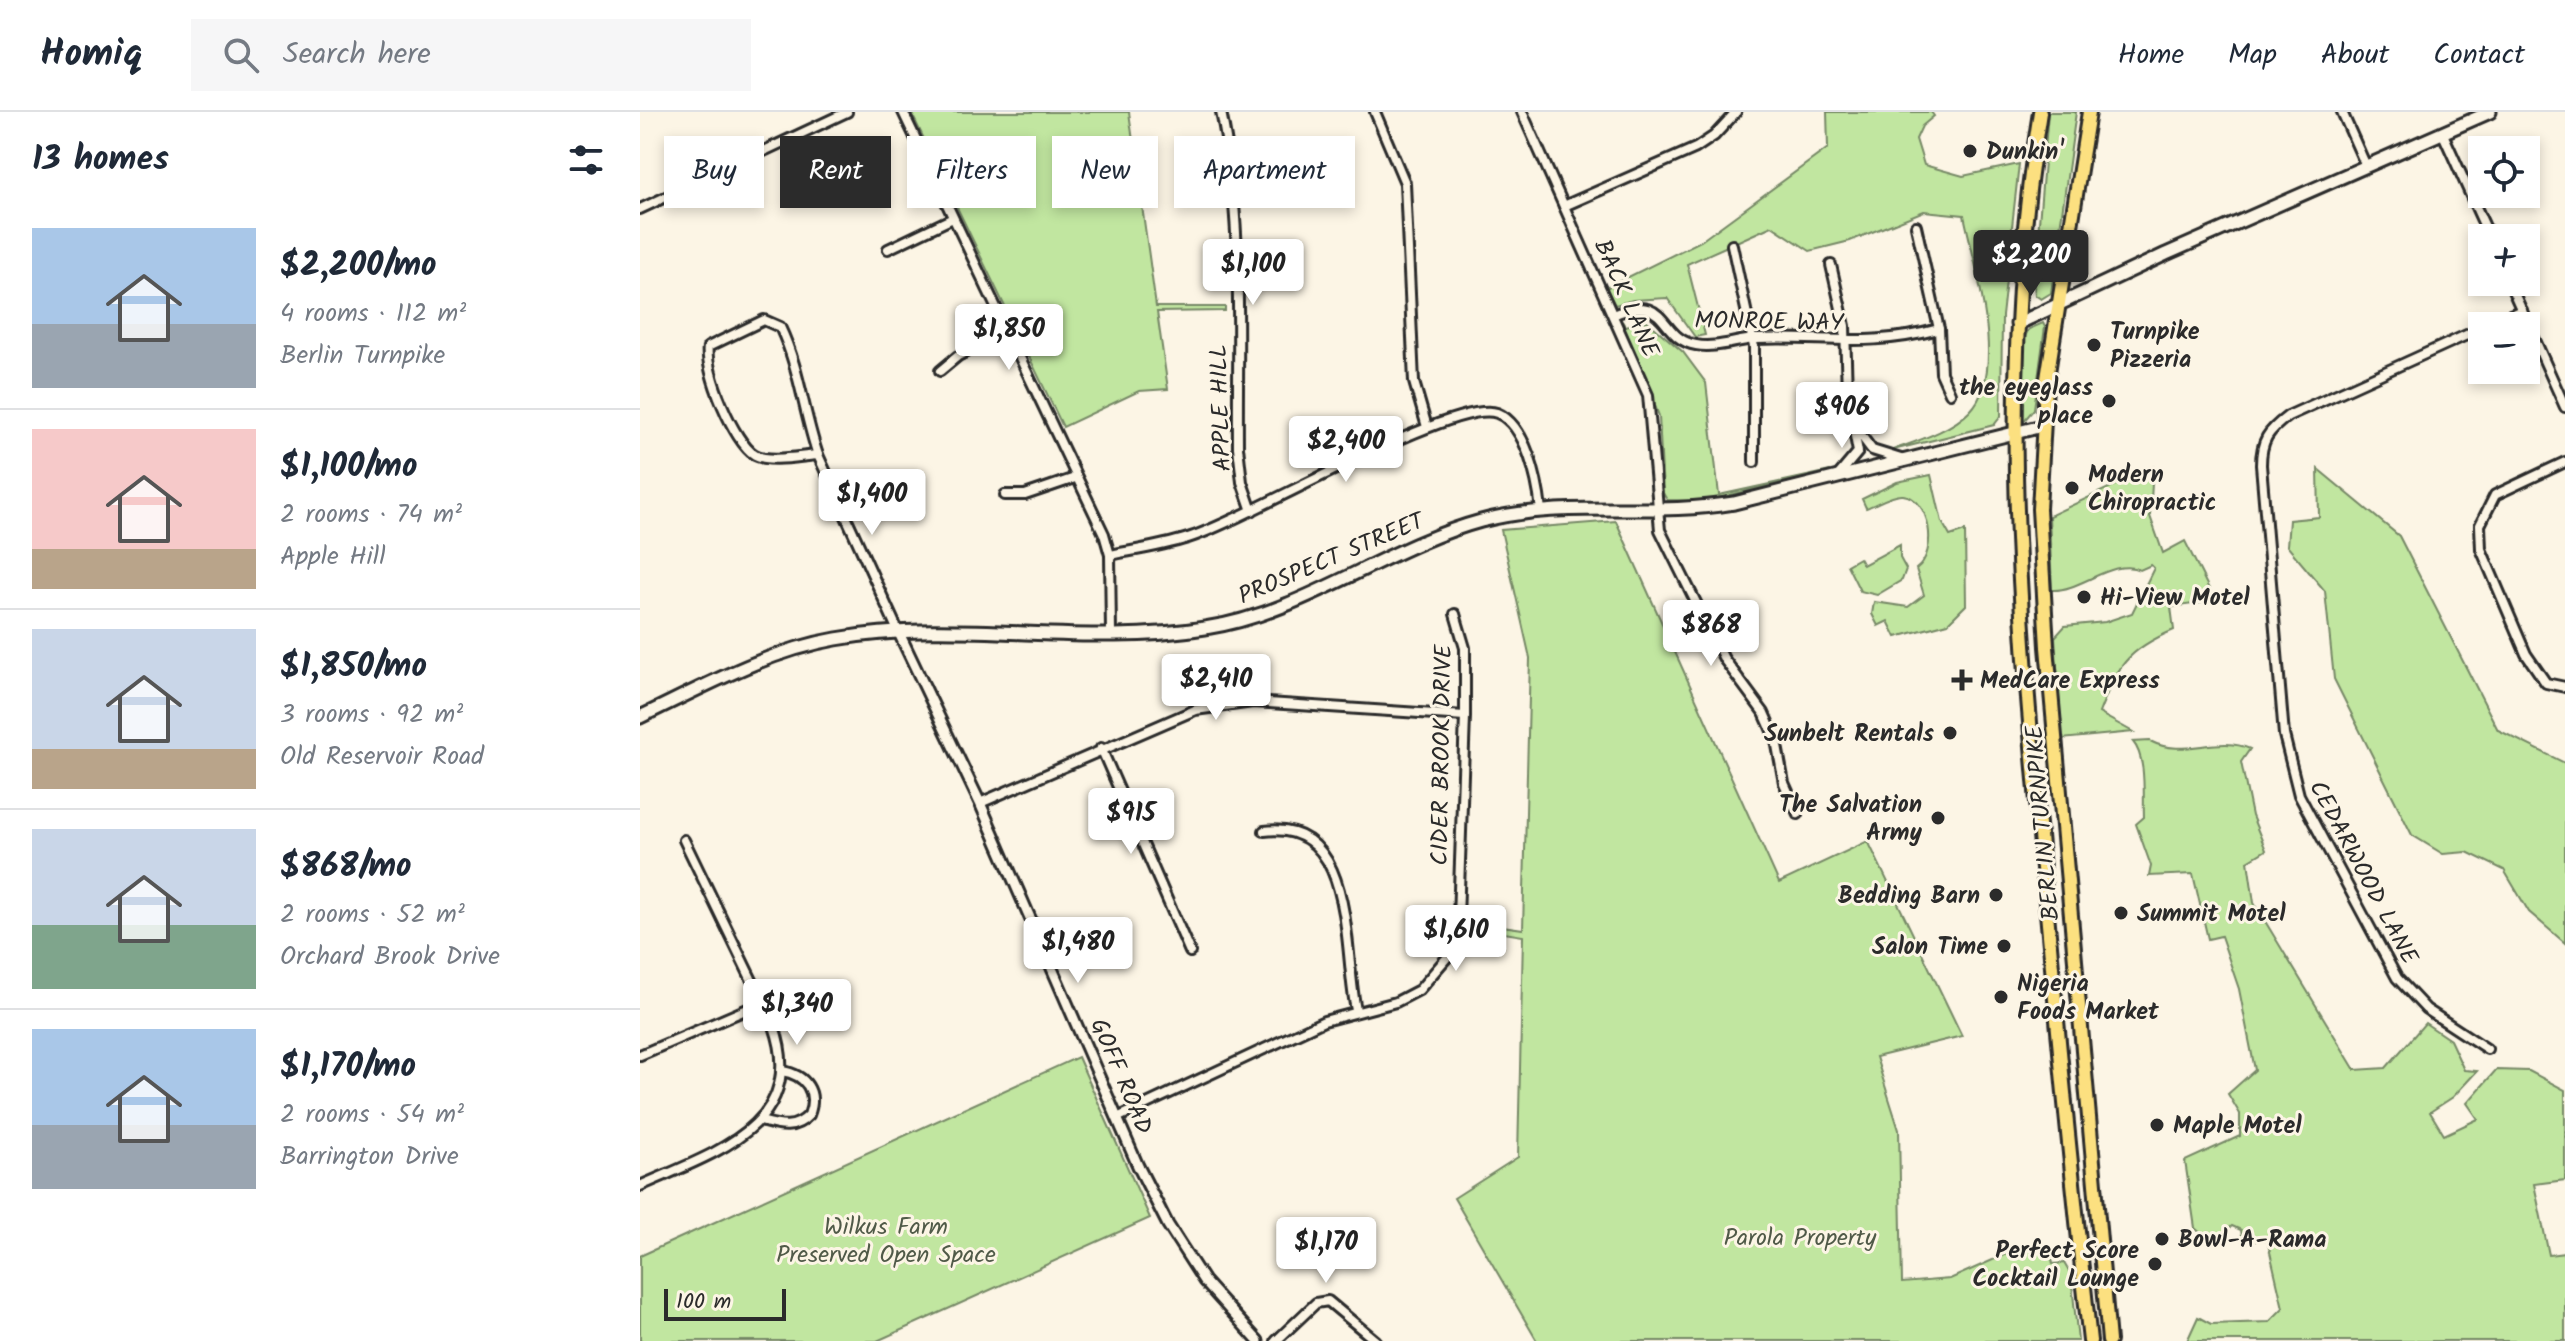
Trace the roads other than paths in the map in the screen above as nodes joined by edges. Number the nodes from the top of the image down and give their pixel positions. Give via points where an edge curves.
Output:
1 (847, 112) edge
2 (903, 112) edge
3 (1221, 112) edge
4 (1375, 112) edge
5 (1522, 112) edge
6 (1736, 112) edge
7 (2040, 112) edge
8 (2089, 112) edge
9 (2342, 112) edge
10 (2490, 112) edge
11 (2443, 134) junction
12 (2366, 166) junction
13 (1564, 206) junction
14 (640, 209) edge
15 (953, 218) junction
16 (2484, 224) edge
17 (1916, 226) dead end
18 (1732, 245) dead end
19 (888, 249) dead end
20 (1831, 265) dead end
21 (2516, 296) edge
22 (2061, 304) junction
23 (2522, 310) junction
24 (2518, 312) edge
25 (1613, 315) junction
26 (2017, 324) junction
27 (1939, 329) junction
28 (1008, 331) junction
29 (2468, 334) edge
30 (1753, 339) junction
31 (1846, 343) junction
32 (940, 371) dead end
33 (1950, 393) dead end
34 (2565, 407) edge
35 (1853, 423) junction
36 (2042, 426) junction
37 (1427, 427) junction
38 (2014, 433) junction
39 (818, 455) junction
40 (1906, 461) junction
41 (1754, 462) dead end
42 (2565, 462) edge
43 (1075, 478) junction
44 (1835, 479) junction
45 (1005, 495) dead end
46 (1657, 509) junction
47 (1541, 510) junction
48 (1252, 511) junction
49 (1110, 555) junction
50 (1455, 614) dead end
51 (899, 633) junction
52 (1111, 633) junction
53 (2565, 687) edge
54 (1465, 716) junction
55 (640, 717) edge
56 (2057, 744) junction
57 (2032, 747) junction
58 (1101, 748) junction
59 (980, 803) junction
60 (1798, 814) dead end
61 (1264, 831) dead end
62 (684, 840) dead end
63 (1190, 952) dead end
64 (764, 1002) junction
65 (1356, 1010) junction
66 (2487, 1049) dead end
67 (640, 1055) edge
68 (782, 1071) junction
69 (1119, 1117) junction
70 (760, 1121) junction
71 (640, 1186) edge
72 (1258, 1341) edge
73 (1276, 1341) edge
74 (1376, 1341) edge
75 (2090, 1341) edge
76 (2109, 1341) edge

1 - 14 street
2 - 15 street
3 - 48 street, APPLE HILL via 1236,216 1238,447
4 - 37 street via 1405,183 1414,382
5 - 13 street, BACK LANE
6 - 13 street via 1696,148
7 - 26 highway, BERLIN TURNPIKE
8 - 22 highway, BERLIN TURNPIKE
9 - 12 street
10 - 11 main road
11 - 12 main road
11 - 16 street
12 - 22 main road
13 - 25 street, BACK LANE
15 - 19 street
15 - 28 street
17 - 27 street
18 - 30 street
20 - 31 street
21 - 23 street
22 - 26 main road
22 - 36 highway, BERLIN TURNPIKE
23 - 24 street, CEDARWOOD LANE
23 - 34 street
25 - 30 street, MONROE WAY via 1651,310 1679,337 1697,346
25 - 46 street, BACK LANE via 1651,408
26 - 38 highway, BERLIN TURNPIKE
27 - 31 street, MONROE WAY
27 - 33 street via 1941,373
28 - 32 street
28 - 43 street
29 - 66 street, CEDARWOOD LANE via 2288,416 2261,443 2261,465 2284,735 2299,795 2410,997
30 - 31 street, MONROE WAY
30 - 41 street
31 - 35 street
35 - 40 street via 1872,450
35 - 44 street via 1857,457
36 - 38 main road, PROSPECT STREET
36 - 56 highway, BERLIN TURNPIKE via 2041,572
37 - 47 street via 1472,412 1497,413 1513,426 1525,448 1536,474
37 - 48 street
38 - 40 main road, PROSPECT STREET
38 - 57 highway, BERLIN TURNPIKE via 2017,573
39 - 39 street via 803,412 793,354 780,327 764,320 708,347 706,359 723,406 749,450 758,457
39 - 51 street
40 - 44 main road, PROSPECT STREET
42 - 53 street via 2495,495 2480,525 2481,549 2526,654 2546,683
43 - 45 street via 1025,495
43 - 49 street
44 - 46 main road, PROSPECT STREET via 1718,505
46 - 47 main road, PROSPECT STREET
46 - 60 street, BACK LANE via 1665,539 1724,659 1764,713
47 - 52 main road, PROSPECT STREET via 1461,527 1241,621 1180,631
48 - 49 street via 1188,538
49 - 52 street
50 - 54 street, CIDER BROOK DRIVE via 1465,648
51 - 52 main road, PROSPECT STREET
51 - 55 main road, PROSPECT STREET via 794,649
51 - 59 street, GOFF ROAD
54 - 58 street via 1223,704
54 - 65 street, CIDER BROOK DRIVE via 1458,919 1450,954 1419,990 1396,1002
56 - 57 highway
56 - 76 highway, BERLIN TURNPIKE
57 - 75 highway, BERLIN TURNPIKE
58 - 59 street
58 - 63 street
59 - 69 street, GOFF ROAD
61 - 65 street via 1299,834 1331,866 1343,894
62 - 64 street
64 - 67 street
64 - 68 street via 778,1039
65 - 69 street, CIDER BROOK DRIVE
68 - 70 street
68 - 70 street via 799,1076 811,1090 809,1115 795,1126
69 - 72 street, GOFF ROAD via 1168,1225 1204,1281
70 - 71 street via 725,1148
73 - 74 street via 1316,1303 1328,1301

